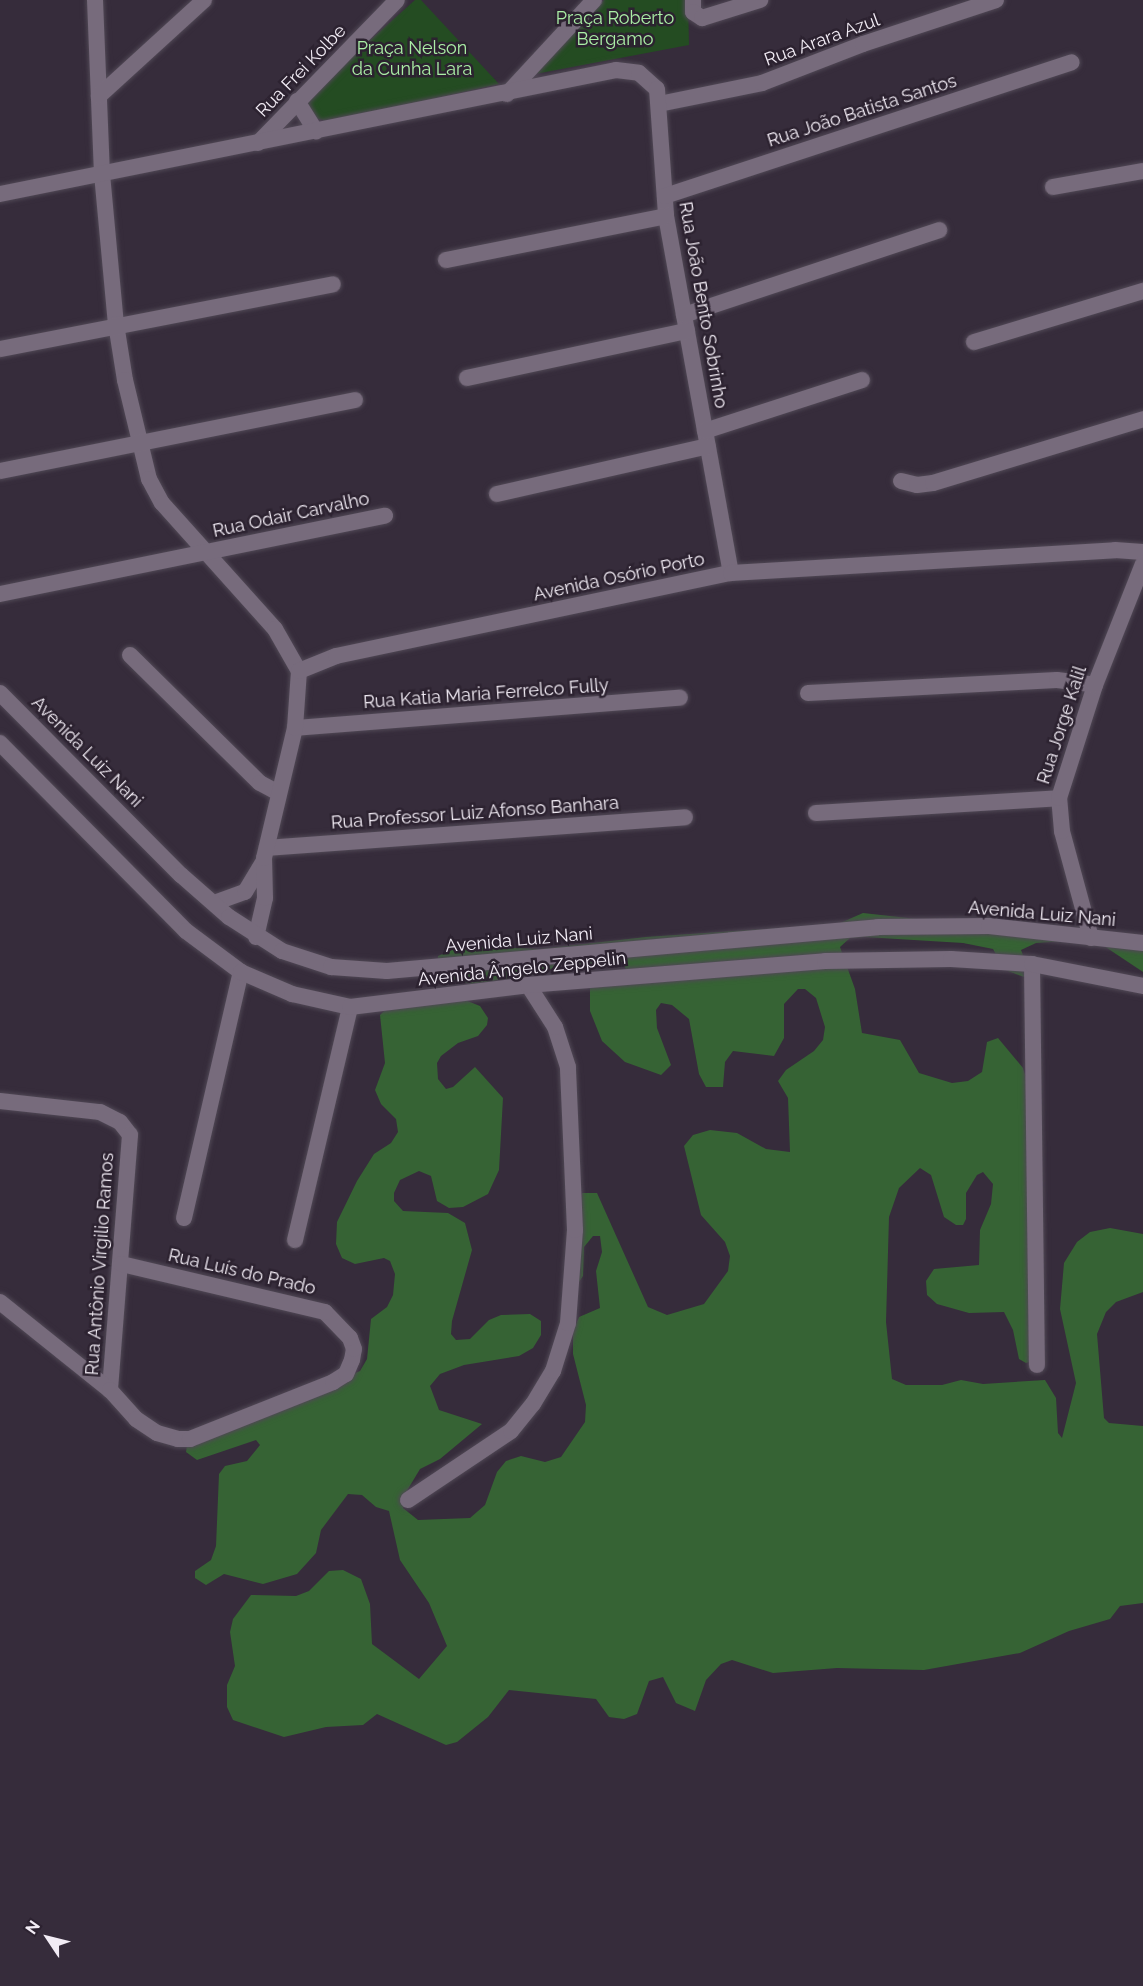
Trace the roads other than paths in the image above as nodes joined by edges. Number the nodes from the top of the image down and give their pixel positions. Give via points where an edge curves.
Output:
1 (95, 0) edge
2 (204, 0) edge
3 (397, 0) edge
4 (594, 0) edge
5 (693, 0) edge
6 (760, 0) edge
7 (996, 0) edge
8 (1072, 62) dead end
9 (507, 94) junction
10 (99, 96) junction
11 (297, 101) junction
12 (659, 104) junction
13 (316, 132) junction
14 (258, 143) junction
15 (1143, 171) edge
16 (102, 174) junction
17 (1053, 187) dead end
18 (0, 194) edge
19 (665, 196) junction
20 (666, 216) junction
21 (939, 230) dead end
22 (446, 260) dead end
23 (333, 284) dead end
24 (1143, 291) edge
25 (685, 323) junction
26 (116, 324) junction
27 (974, 342) dead end
28 (0, 349) edge
29 (467, 378) dead end
30 (861, 380) dead end
31 (355, 400) dead end
32 (1143, 419) edge
33 (706, 439) junction
34 (140, 443) junction
35 (0, 471) edge
36 (901, 481) dead end
37 (497, 494) dead end
38 (385, 516) dead end
39 (1143, 552) edge
40 (205, 553) junction
41 (1143, 564) edge
42 (731, 573) junction
43 (0, 594) edge
44 (130, 655) dead end
45 (299, 671) junction
46 (1095, 685) junction
47 (0, 693) edge
48 (808, 693) dead end
49 (680, 698) dead end
50 (295, 728) junction
51 (0, 743) edge
52 (279, 793) junction
53 (1059, 798) junction
54 (816, 813) dead end
55 (685, 817) dead end
56 (266, 853) junction
57 (214, 903) junction
58 (256, 937) junction
59 (1091, 938) junction
60 (1143, 944) edge
61 (1032, 964) junction
62 (242, 972) junction
63 (528, 985) junction
64 (1143, 986) edge
65 (350, 1007) junction
66 (0, 1101) edge
67 (184, 1218) dead end
68 (295, 1240) dead end
69 (122, 1264) junction
70 (0, 1302) edge
71 (1037, 1365) dead end
72 (110, 1390) junction
73 (408, 1500) dead end

1 - 10 street
2 - 10 street
3 - 11 street, Rua Frei Kolbe
4 - 9 street
5 - 6 street via 693,12 708,18
7 - 12 street, Rua Arara Azul via 762,83
8 - 19 street, Rua João Batista Santos
9 - 12 street, Rua João Bento Sobrinho via 616,70 649,79 657,89
9 - 13 street
10 - 16 street
11 - 13 street
11 - 14 street, Rua Frei Kolbe
12 - 19 street, Rua João Bento Sobrinho
13 - 14 street
14 - 16 street
15 - 17 street
16 - 18 street
16 - 26 street
19 - 20 street, Rua João Bento Sobrinho
20 - 22 street
20 - 25 street, Rua João Bento Sobrinho
21 - 25 street
23 - 26 street
24 - 27 street
25 - 29 street
25 - 33 street, Rua João Bento Sobrinho
26 - 28 street
26 - 34 street
30 - 33 street
31 - 34 street
32 - 36 street via 933,483
33 - 37 street
33 - 42 street, Rua João Bento Sobrinho
34 - 35 street
34 - 40 street via 149,479 162,504
38 - 40 street, Rua Odair Carvalho
39 - 42 street, Avenida Osório Porto via 1115,550
40 - 43 street, Rua Odair Carvalho
40 - 45 street via 275,629
41 - 46 street, Rua Jorge Kalil
42 - 45 street, Avenida Osório Porto via 336,656
44 - 52 street via 260,783
45 - 50 street
46 - 48 street via 1057,680
46 - 53 street, Rua Jorge Kalil
47 - 57 street, Avenida Luiz Nani
49 - 50 street, Rua Katia Maria Ferrelco Fully
50 - 52 street
51 - 62 street, Avenida Ângelo Zeppelin via 179,924
52 - 56 street
53 - 54 street
53 - 59 street, Rua Jorge Kalil via 1062,831
55 - 56 street, Rua Professor Luiz Afonso Banhara
56 - 57 street via 245,892
56 - 58 street via 265,898
57 - 58 street, Avenida Luiz Nani
58 - 59 street, Avenida Luiz Nani via 331,966 387,971 878,927 989,926
59 - 60 street, Avenida Luiz Nani
61 - 63 street, Avenida Ângelo Zeppelin via 951,959 825,961
61 - 64 street, Avenida Ângelo Zeppelin
61 - 71 street
62 - 65 street, Avenida Ângelo Zeppelin via 292,994
62 - 67 street
63 - 65 street, Avenida Ângelo Zeppelin
63 - 73 street via 555,1027 568,1067 575,1230 568,1323 553,1371 511,1431
65 - 68 street
66 - 69 street, Rua Antônio Virgilio Ramos via 100,1112 120,1122 130,1135
69 - 72 street, Rua Antônio Virgilio Ramos
69 - 72 street, Rua Luís do Prado via 309,1306 338,1322 354,1349 346,1374 333,1382 190,1439 157,1432 136,1419
70 - 72 street

